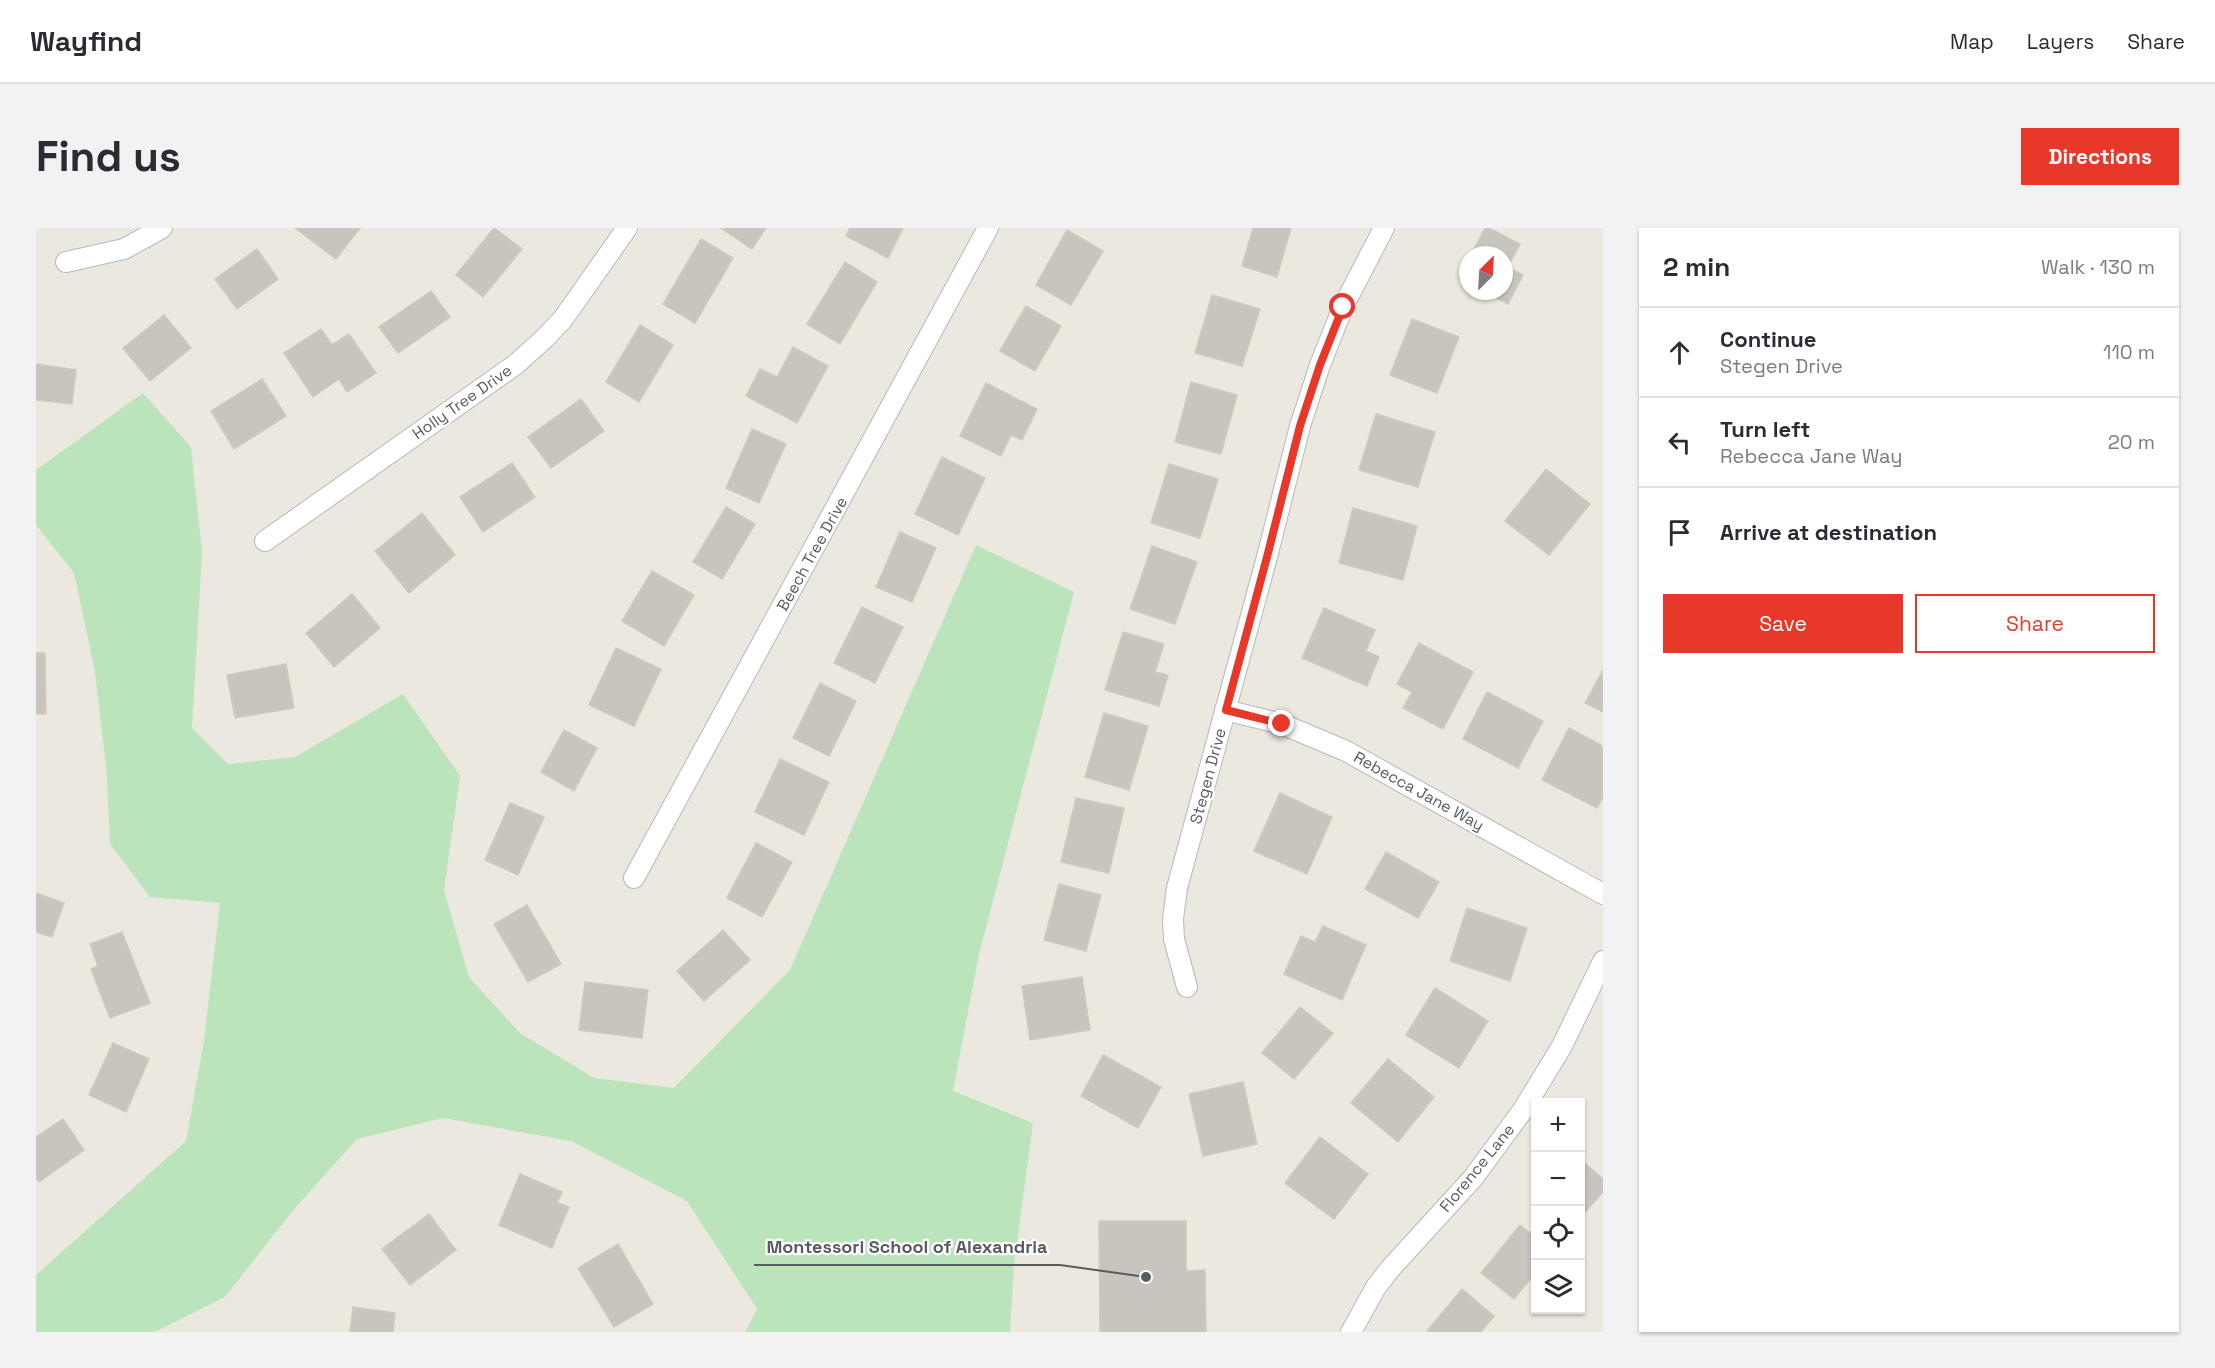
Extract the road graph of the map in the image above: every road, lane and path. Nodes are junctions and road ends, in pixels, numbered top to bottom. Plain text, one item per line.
1 (162, 228) edge
2 (627, 228) edge
3 (988, 228) edge
4 (1384, 228) edge
5 (66, 262) dead end
6 (265, 541) dead end
7 (1226, 710) junction
8 (634, 878) dead end
9 (1603, 894) edge
10 (1603, 962) edge
11 (1187, 987) dead end
12 (1351, 1332) edge

1 - 5 street
2 - 6 street, Holly Tree Drive
3 - 8 street, Beech Tree Drive
4 - 7 street, Stegen Drive
7 - 9 street, Rebecca Jane Way
7 - 11 street, Stegen Drive
10 - 12 street, Florence Lane

